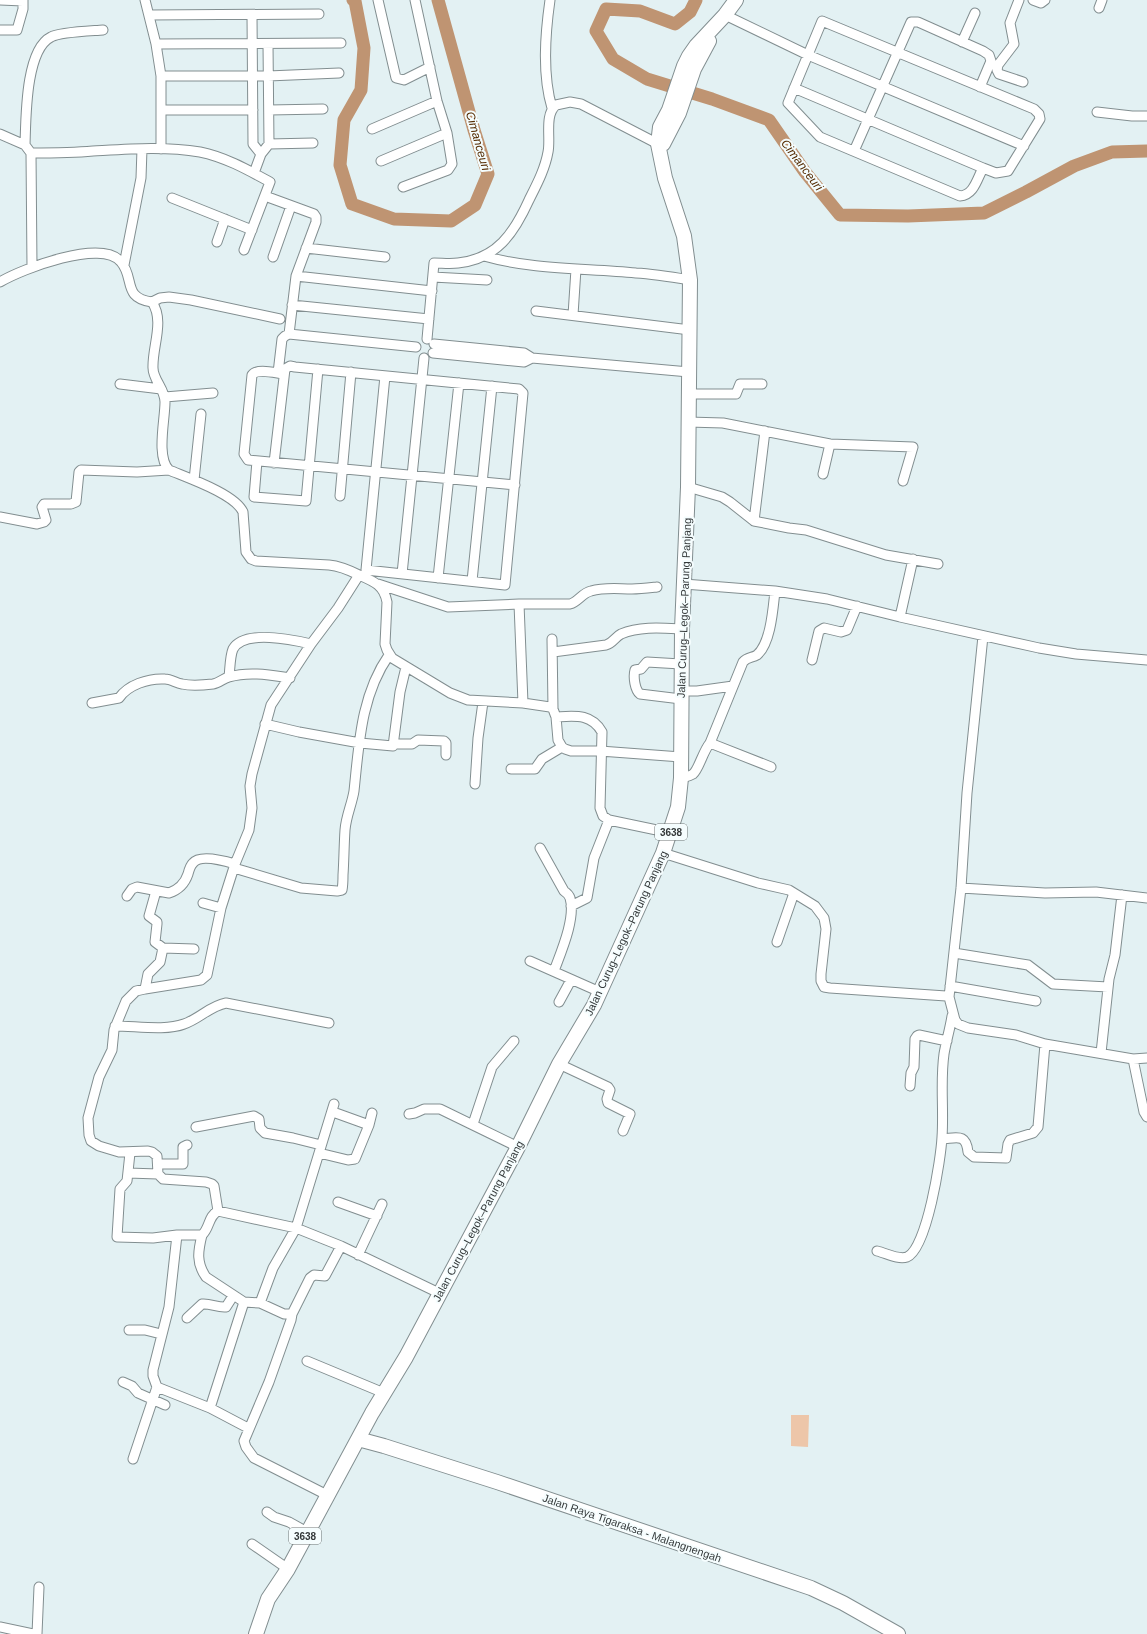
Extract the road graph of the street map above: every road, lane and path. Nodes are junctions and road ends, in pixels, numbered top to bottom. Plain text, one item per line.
1 (0, 0) edge
2 (23, 0) edge
3 (145, 0) edge
4 (378, 0) edge
5 (415, 0) edge
6 (550, 0) edge
7 (736, 0) edge
8 (1019, 0) edge
9 (1033, 0) edge
10 (1045, 0) edge
11 (975, 13) dead end
12 (319, 14) dead end
13 (252, 15) junction
14 (149, 16) junction
15 (725, 16) junction
16 (0, 30) edge
17 (103, 30) dead end
18 (962, 42) junction
19 (341, 43) dead end
20 (156, 44) junction
21 (252, 44) junction
22 (268, 44) junction
23 (897, 52) junction
24 (808, 55) junction
25 (430, 67) junction
26 (339, 73) dead end
27 (161, 76) junction
28 (253, 76) junction
29 (268, 76) junction
30 (1023, 82) dead end
31 (882, 87) junction
32 (980, 87) junction
33 (794, 88) junction
34 (437, 101) junction
35 (552, 108) junction
36 (323, 109) dead end
37 (161, 110) junction
38 (253, 110) junction
39 (269, 110) junction
40 (1097, 112) dead end
41 (1147, 116) edge
42 (868, 119) junction
43 (372, 129) dead end
44 (447, 133) junction
45 (0, 134) edge
46 (313, 143) dead end
47 (269, 144) junction
48 (25, 145) junction
49 (1024, 146) junction
50 (660, 148) junction
51 (142, 149) junction
52 (161, 149) junction
53 (854, 151) junction
54 (31, 153) junction
55 (261, 154) junction
56 (381, 161) dead end
57 (983, 168) junction
58 (254, 173) junction
59 (403, 187) dead end
60 (265, 196) junction
61 (172, 198) dead end
62 (292, 206) junction
63 (225, 219) junction
64 (252, 230) junction
65 (217, 242) dead end
66 (306, 248) junction
67 (244, 250) dead end
68 (484, 256) junction
69 (273, 257) dead end
70 (385, 257) dead end
71 (124, 265) junction
72 (32, 266) junction
73 (576, 269) junction
74 (296, 276) junction
75 (434, 277) junction
76 (487, 280) dead end
77 (690, 280) junction
78 (0, 282) edge
79 (432, 291) junction
80 (152, 302) junction
81 (292, 305) junction
82 (536, 311) dead end
83 (573, 315) junction
84 (280, 319) dead end
85 (429, 319) junction
86 (690, 330) junction
87 (289, 334) junction
88 (431, 346) junction
89 (416, 347) junction
90 (424, 358) junction
91 (318, 369) junction
92 (351, 372) junction
93 (689, 372) junction
94 (281, 374) junction
95 (385, 376) junction
96 (422, 379) junction
97 (458, 383) junction
98 (120, 384) dead end
99 (762, 384) dead end
100 (492, 386) junction
101 (163, 393) junction
102 (212, 393) dead end
103 (689, 394) junction
104 (201, 414) dead end
105 (688, 422) junction
106 (765, 431) junction
107 (830, 444) junction
108 (258, 461) junction
109 (274, 463) junction
110 (309, 466) junction
111 (342, 469) junction
112 (169, 470) junction
113 (375, 472) junction
114 (823, 474) dead end
115 (412, 476) junction
116 (448, 479) junction
117 (194, 480) junction
118 (482, 482) junction
119 (903, 482) dead end
120 (515, 485) junction
121 (688, 487) junction
122 (340, 496) dead end
123 (0, 517) edge
124 (754, 521) junction
125 (913, 559) junction
126 (938, 564) dead end
127 (402, 574) junction
128 (359, 575) junction
129 (438, 578) junction
130 (472, 581) junction
131 (378, 584) junction
132 (684, 584) junction
133 (657, 587) dead end
134 (775, 591) junction
135 (519, 604) junction
136 (857, 606) junction
137 (900, 617) junction
138 (682, 629) junction
139 (983, 636) junction
140 (552, 639) dead end
141 (311, 644) junction
142 (552, 652) junction
143 (389, 655) junction
144 (812, 660) dead end
145 (1147, 660) edge
146 (681, 664) junction
147 (406, 667) junction
148 (229, 676) junction
149 (290, 678) junction
150 (733, 686) junction
151 (681, 695) junction
152 (484, 702) junction
153 (92, 703) dead end
154 (523, 703) junction
155 (554, 713) junction
156 (265, 724) junction
157 (360, 743) junction
158 (710, 743) junction
159 (394, 744) junction
160 (562, 747) junction
161 (600, 751) junction
162 (446, 755) dead end
163 (681, 757) junction
164 (770, 767) dead end
165 (511, 769) dead end
166 (681, 778) junction
167 (475, 784) dead end
168 (609, 820) junction
169 (671, 833) junction
170 (540, 848) dead end
171 (663, 853) junction
172 (234, 866) junction
173 (961, 888) junction
174 (156, 891) junction
175 (794, 892) junction
176 (1122, 895) junction
177 (127, 896) dead end
178 (1147, 898) edge
179 (203, 903) dead end
180 (571, 906) junction
181 (221, 908) junction
182 (776, 942) dead end
183 (163, 948) junction
184 (194, 949) dead end
185 (954, 953) junction
186 (530, 961) dead end
187 (554, 971) junction
188 (571, 980) junction
189 (950, 986) junction
190 (1108, 987) junction
191 (145, 989) junction
192 (600, 992) junction
193 (949, 997) junction
194 (1036, 1001) dead end
195 (559, 1002) dead end
196 (952, 1016) junction
197 (328, 1023) dead end
198 (116, 1026) junction
199 (514, 1041) dead end
200 (947, 1041) junction
201 (1045, 1044) junction
202 (1101, 1053) junction
203 (1147, 1058) edge
204 (1133, 1059) junction
205 (560, 1064) junction
206 (910, 1086) dead end
207 (372, 1113) dead end
208 (408, 1114) dead end
209 (1147, 1117) edge
210 (473, 1124) junction
211 (369, 1125) junction
212 (196, 1127) dead end
213 (623, 1131) dead end
214 (942, 1139) junction
215 (187, 1144) dead end
216 (518, 1147) junction
217 (320, 1149) junction
218 (130, 1153) junction
219 (158, 1164) junction
220 (128, 1172) junction
221 (158, 1174) junction
222 (338, 1202) dead end
223 (382, 1204) dead end
224 (218, 1211) junction
225 (377, 1216) junction
226 (296, 1228) junction
227 (177, 1235) junction
228 (202, 1235) junction
229 (341, 1246) junction
230 (877, 1250) dead end
231 (358, 1254) junction
232 (439, 1293) junction
233 (233, 1296) junction
234 (244, 1302) junction
235 (260, 1303) junction
236 (292, 1314) junction
237 (188, 1318) dead end
238 (129, 1330) dead end
239 (162, 1334) junction
240 (308, 1361) dead end
241 (123, 1382) dead end
242 (157, 1387) junction
243 (384, 1393) junction
244 (153, 1400) junction
245 (166, 1405) dead end
246 (210, 1408) junction
247 (248, 1428) junction
248 (358, 1440) junction
249 (133, 1459) dead end
250 (327, 1495) junction
251 (267, 1512) dead end
252 (307, 1532) junction
253 (252, 1544) dead end
254 (288, 1569) junction
255 (39, 1587) dead end
256 (0, 1627) edge
257 (33, 1634) edge
258 (37, 1634) edge
259 (256, 1634) edge
260 (898, 1634) edge

1 - 2 street
2 - 16 street
3 - 14 street
4 - 25 street
5 - 25 street
6 - 35 street
7 - 15 main road
8 - 30 street
9 - 10 street
11 - 18 street
12 - 13 street
13 - 14 street
13 - 21 street
14 - 20 street
15 - 24 street
15 - 50 main road, Jalan Curug–Legok–Parung Panjang / 3638
17 - 48 street
18 - 23 street
18 - 32 street
19 - 22 street
20 - 21 street
20 - 27 street
21 - 22 street
21 - 28 street
22 - 29 street
23 - 24 street
23 - 31 street
23 - 32 street
24 - 31 street
24 - 33 street
25 - 34 street
26 - 29 street
27 - 28 street
27 - 37 street
28 - 29 street
28 - 38 street
29 - 39 street
31 - 42 street
31 - 49 street
32 - 49 street
33 - 42 street
33 - 53 street
34 - 43 street
34 - 44 street
35 - 50 street
35 - 68 street
36 - 39 street
37 - 38 street
37 - 52 street
38 - 55 street
39 - 47 street
40 - 41 street
42 - 53 street
42 - 57 street
44 - 56 street
44 - 59 street
45 - 48 street
46 - 47 street
47 - 55 street
48 - 54 street
49 - 57 street
50 - 77 main road, Jalan Curug–Legok–Parung Panjang / 3638
51 - 52 street
51 - 54 street
51 - 71 street
52 - 58 street
53 - 57 street
54 - 72 street
55 - 58 street
58 - 60 street
60 - 62 street
60 - 64 street
61 - 63 street
62 - 66 street
62 - 69 street
63 - 64 street
63 - 65 street
64 - 67 street
66 - 70 street
66 - 74 street
68 - 73 street
68 - 75 street
71 - 72 street
71 - 80 street
72 - 78 street
73 - 77 street
73 - 83 street
74 - 79 street
74 - 81 street
75 - 76 street
75 - 79 street
77 - 86 main road, Jalan Curug–Legok–Parung Panjang / 3638
79 - 85 street
80 - 84 street
80 - 101 street
81 - 85 street
81 - 87 street
82 - 83 street
83 - 86 street
85 - 88 street
86 - 93 main road, Jalan Curug–Legok–Parung Panjang / 3638
87 - 89 street
87 - 94 street
88 - 89 street
88 - 90 street
88 - 93 street
89 - 90 street
90 - 96 street
91 - 92 street
91 - 94 street
91 - 110 street
92 - 95 street
92 - 111 street
93 - 103 main road, Jalan Curug–Legok–Parung Panjang / 3638
94 - 108 street
94 - 109 street
95 - 96 street
95 - 113 street
96 - 97 street
96 - 115 street
97 - 100 street
97 - 116 street
98 - 101 street
99 - 103 street
100 - 118 street
100 - 120 street
101 - 102 street
101 - 112 street
103 - 105 main road, Jalan Curug–Legok–Parung Panjang / 3638
104 - 117 street
105 - 106 street
105 - 121 main road, Jalan Curug–Legok–Parung Panjang / 3638
106 - 107 street
106 - 124 street
107 - 114 street
107 - 119 street
108 - 109 street
108 - 110 street
109 - 110 street
110 - 111 street
111 - 113 street
111 - 122 street
112 - 117 street
112 - 123 street
113 - 115 street
113 - 127 street
115 - 116 street
115 - 127 street
116 - 118 street
116 - 129 street
117 - 128 street
118 - 120 street
118 - 130 street
120 - 130 street
121 - 124 street
121 - 132 main road, Jalan Curug–Legok–Parung Panjang / 3638
124 - 125 street
125 - 126 street
125 - 137 street
127 - 129 street
128 - 131 street
128 - 141 street
129 - 130 street
131 - 135 street
131 - 143 street
132 - 134 street
132 - 138 main road, Jalan Curug–Legok–Parung Panjang / 3638
133 - 135 street
134 - 136 street
134 - 150 street
135 - 154 street
136 - 137 street
136 - 144 street
137 - 139 street
138 - 142 street
138 - 146 main road, Jalan Curug–Legok–Parung Panjang / 3638
139 - 145 street
139 - 173 street
140 - 142 street
141 - 148 street
141 - 149 street
142 - 155 street
143 - 147 street
143 - 157 street
146 - 151 main road, Jalan Curug–Legok–Parung Panjang / 3638
146 - 151 street
147 - 152 street
147 - 159 street
148 - 149 street
148 - 153 street
149 - 156 street
150 - 151 street
150 - 158 street
151 - 163 main road, Jalan Curug–Legok–Parung Panjang / 3638
152 - 154 street
152 - 167 street
154 - 155 street
155 - 160 street
155 - 161 street
156 - 157 street
156 - 172 street
157 - 159 street
157 - 172 street
158 - 164 street
158 - 166 street
159 - 162 street
160 - 161 street
160 - 165 street
161 - 163 street
161 - 168 street
163 - 166 main road, Jalan Curug–Legok–Parung Panjang / 3638
166 - 169 main road, Jalan Curug–Legok–Parung Panjang / 3638
168 - 169 street
168 - 180 street
169 - 171 main road, Jalan Curug–Legok–Parung Panjang / 3638
170 - 180 street
171 - 175 street
171 - 192 main road, Jalan Curug–Legok–Parung Panjang / 3638
172 - 174 street
172 - 181 street
173 - 176 street
173 - 185 street
174 - 177 street
174 - 183 street
175 - 182 street
175 - 193 street
176 - 178 street
176 - 190 street
179 - 181 street
180 - 187 street
181 - 191 street
183 - 184 street
183 - 191 street
185 - 189 street
185 - 190 street
186 - 187 street
187 - 188 street
188 - 192 street
188 - 195 street
189 - 193 street
189 - 194 street
190 - 202 street
191 - 198 street
192 - 205 main road, Jalan Curug–Legok–Parung Panjang / 3638
193 - 196 street
196 - 200 street
196 - 201 street
197 - 198 street
198 - 218 street
199 - 210 street
200 - 206 street
200 - 214 street
201 - 202 street
201 - 214 street
202 - 204 street
203 - 204 street
204 - 209 street
205 - 213 street
205 - 216 main road, Jalan Curug–Legok–Parung Panjang / 3638
207 - 211 street
208 - 210 street
210 - 216 street
211 - 217 street
211 - 217 street
212 - 217 street
214 - 230 street
215 - 219 street
216 - 232 main road, Jalan Curug–Legok–Parung Panjang / 3638
217 - 226 street
218 - 219 street
218 - 220 street
219 - 221 street
220 - 221 street
220 - 227 street
221 - 224 street
222 - 225 street
223 - 225 street
224 - 226 street
224 - 228 street
225 - 231 street
226 - 229 street
226 - 235 street
227 - 228 street
227 - 239 street
228 - 233 street
229 - 231 street
229 - 236 street
231 - 232 street
232 - 243 main road, Jalan Curug–Legok–Parung Panjang / 3638
233 - 234 street
233 - 237 street
234 - 235 street
234 - 246 street
235 - 236 street
236 - 247 street
238 - 239 street
239 - 242 street
240 - 243 street
241 - 244 street
242 - 244 street
242 - 246 street
243 - 248 main road, Jalan Curug–Legok–Parung Panjang / 3638
244 - 245 street
244 - 249 street
246 - 247 street
247 - 250 street
248 - 250 main road, Jalan Curug–Legok–Parung Panjang / 3638
248 - 260 main road, Jalan Raya Tigaraksa - Malangnengah
250 - 252 main road, Jalan Curug–Legok–Parung Panjang / 3638
251 - 252 street
252 - 254 main road, Jalan Curug–Legok–Parung Panjang / 3638
253 - 254 street
254 - 259 main road, Jalan Curug–Legok–Parung Panjang / 3638
255 - 258 street
256 - 257 street

